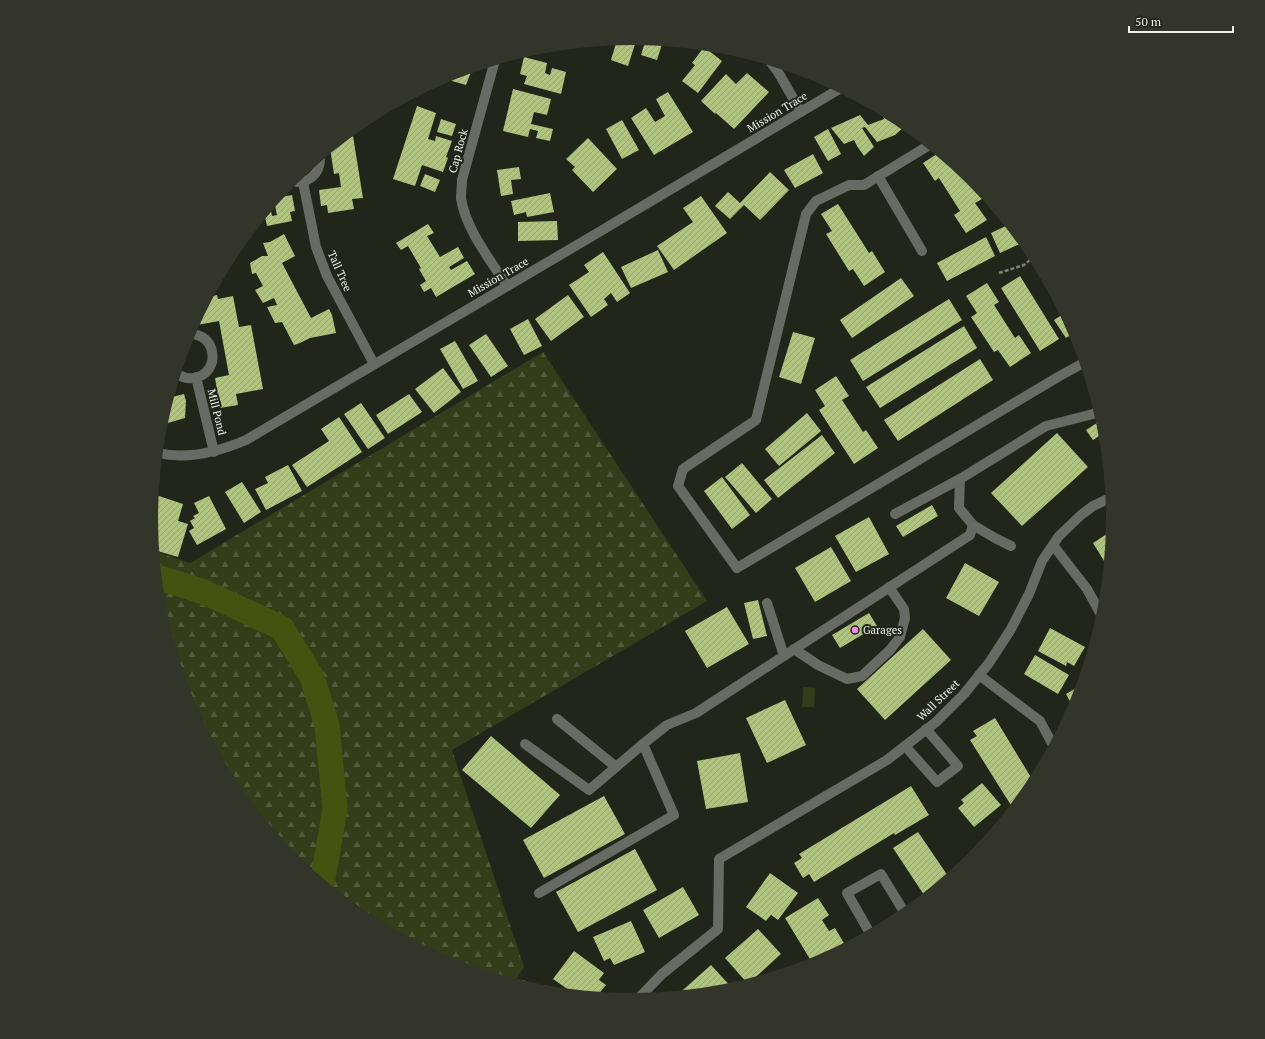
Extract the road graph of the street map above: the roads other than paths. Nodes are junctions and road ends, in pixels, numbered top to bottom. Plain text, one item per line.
1 (493, 66) edge
2 (774, 67) edge
3 (836, 91) edge
4 (801, 112) junction
5 (926, 147) edge
6 (320, 163) edge
7 (878, 176) junction
8 (300, 182) edge
9 (303, 182) junction
10 (922, 251) dead end
11 (507, 286) junction
12 (196, 334) edge
13 (374, 364) junction
14 (1081, 364) edge
15 (181, 375) edge
16 (196, 377) junction
17 (1095, 413) edge
18 (214, 452) junction
19 (163, 454) edge
20 (960, 479) junction
21 (1106, 500) edge
22 (895, 514) dead end
23 (973, 525) junction
24 (1053, 545) junction
25 (1011, 546) dead end
26 (889, 588) junction
27 (768, 603) dead end
28 (1098, 610) edge
29 (794, 649) junction
30 (784, 656) junction
31 (979, 675) junction
32 (557, 719) dead end
33 (926, 729) junction
34 (1051, 742) edge
35 (525, 744) dead end
36 (643, 744) junction
37 (905, 746) junction
38 (616, 767) junction
39 (539, 893) dead end
40 (903, 909) edge
41 (869, 931) edge
42 (643, 994) edge

1 - 11 street, Cap Rock
2 - 4 street
3 - 4 street, Mission Trace
4 - 11 street, Mission Trace
5 - 7 street
6 - 9 street
7 - 10 street
7 - 14 street
8 - 9 street
9 - 13 street, Tall Tree
11 - 13 street, Mission Trace
12 - 16 street, Mill Pond
13 - 18 street, Mission Trace
15 - 16 street, Mill Pond
16 - 18 street, Mill Pond
17 - 20 street
18 - 19 street, Mission Trace
20 - 22 street
20 - 23 street
21 - 24 street, Wall Street
23 - 25 street
23 - 26 street
24 - 28 street
24 - 31 street, Wall Street
26 - 29 street
26 - 29 street
27 - 30 street
29 - 30 street
30 - 36 street
31 - 33 street, Wall Street
31 - 34 street
32 - 38 street
33 - 37 street, Wall Street
33 - 37 street
35 - 38 street
36 - 38 street
36 - 39 street
37 - 42 street, Wall Street
40 - 41 street

